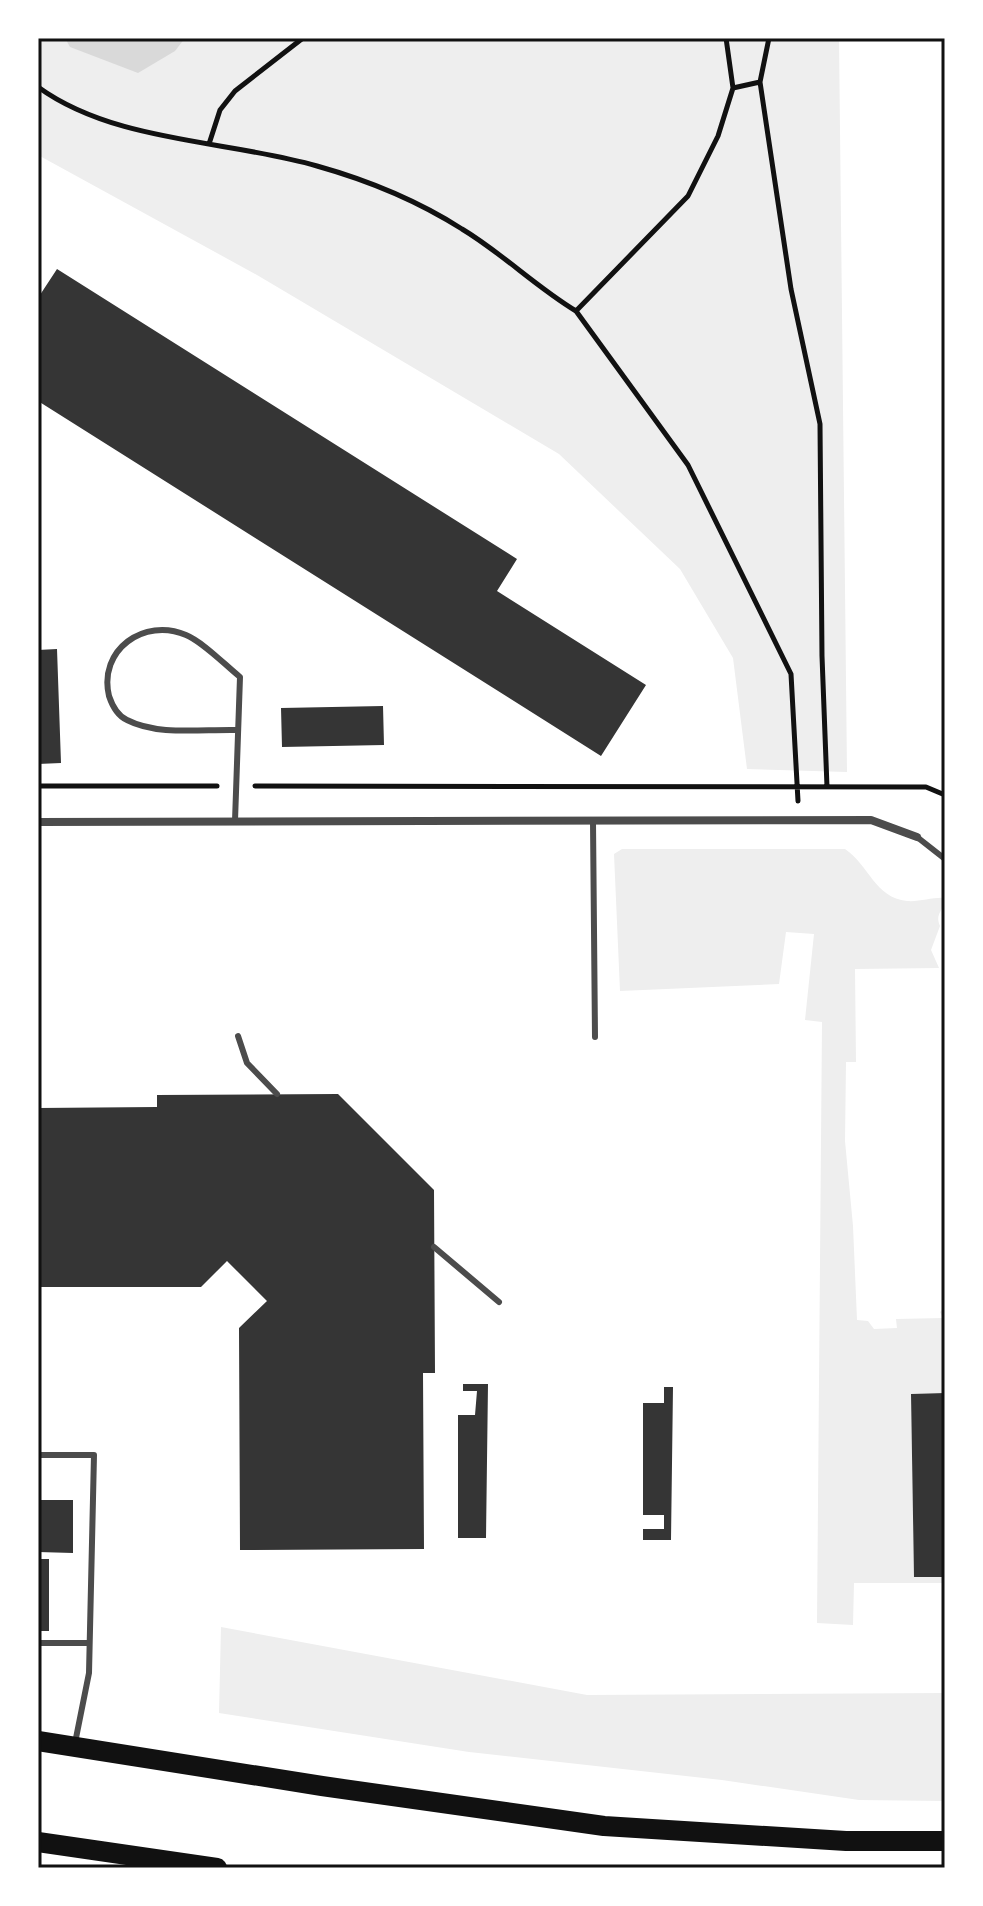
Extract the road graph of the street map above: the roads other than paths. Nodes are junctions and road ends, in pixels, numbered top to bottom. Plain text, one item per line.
1 (237, 730) junction
2 (235, 821) junction
3 (38, 822) edge
4 (593, 822) junction
5 (917, 837) joint
6 (945, 859) edge
7 (238, 1036) dead end
8 (595, 1037) dead end
9 (277, 1094) dead end
10 (434, 1247) dead end
11 (499, 1302) dead end
12 (38, 1455) edge
13 (38, 1643) edge
14 (89, 1643) junction
15 (38, 1741) edge
16 (75, 1747) junction
17 (945, 1841) edge
18 (38, 1842) edge
19 (217, 1868) edge

1 - 1 lane
1 - 2 lane
2 - 3 street
2 - 4 street
4 - 5 street
4 - 8 lane
5 - 6 lane
7 - 9 lane
10 - 11 lane
12 - 14 lane
13 - 14 lane
14 - 16 lane
15 - 16 main road
16 - 17 main road
18 - 19 main road

